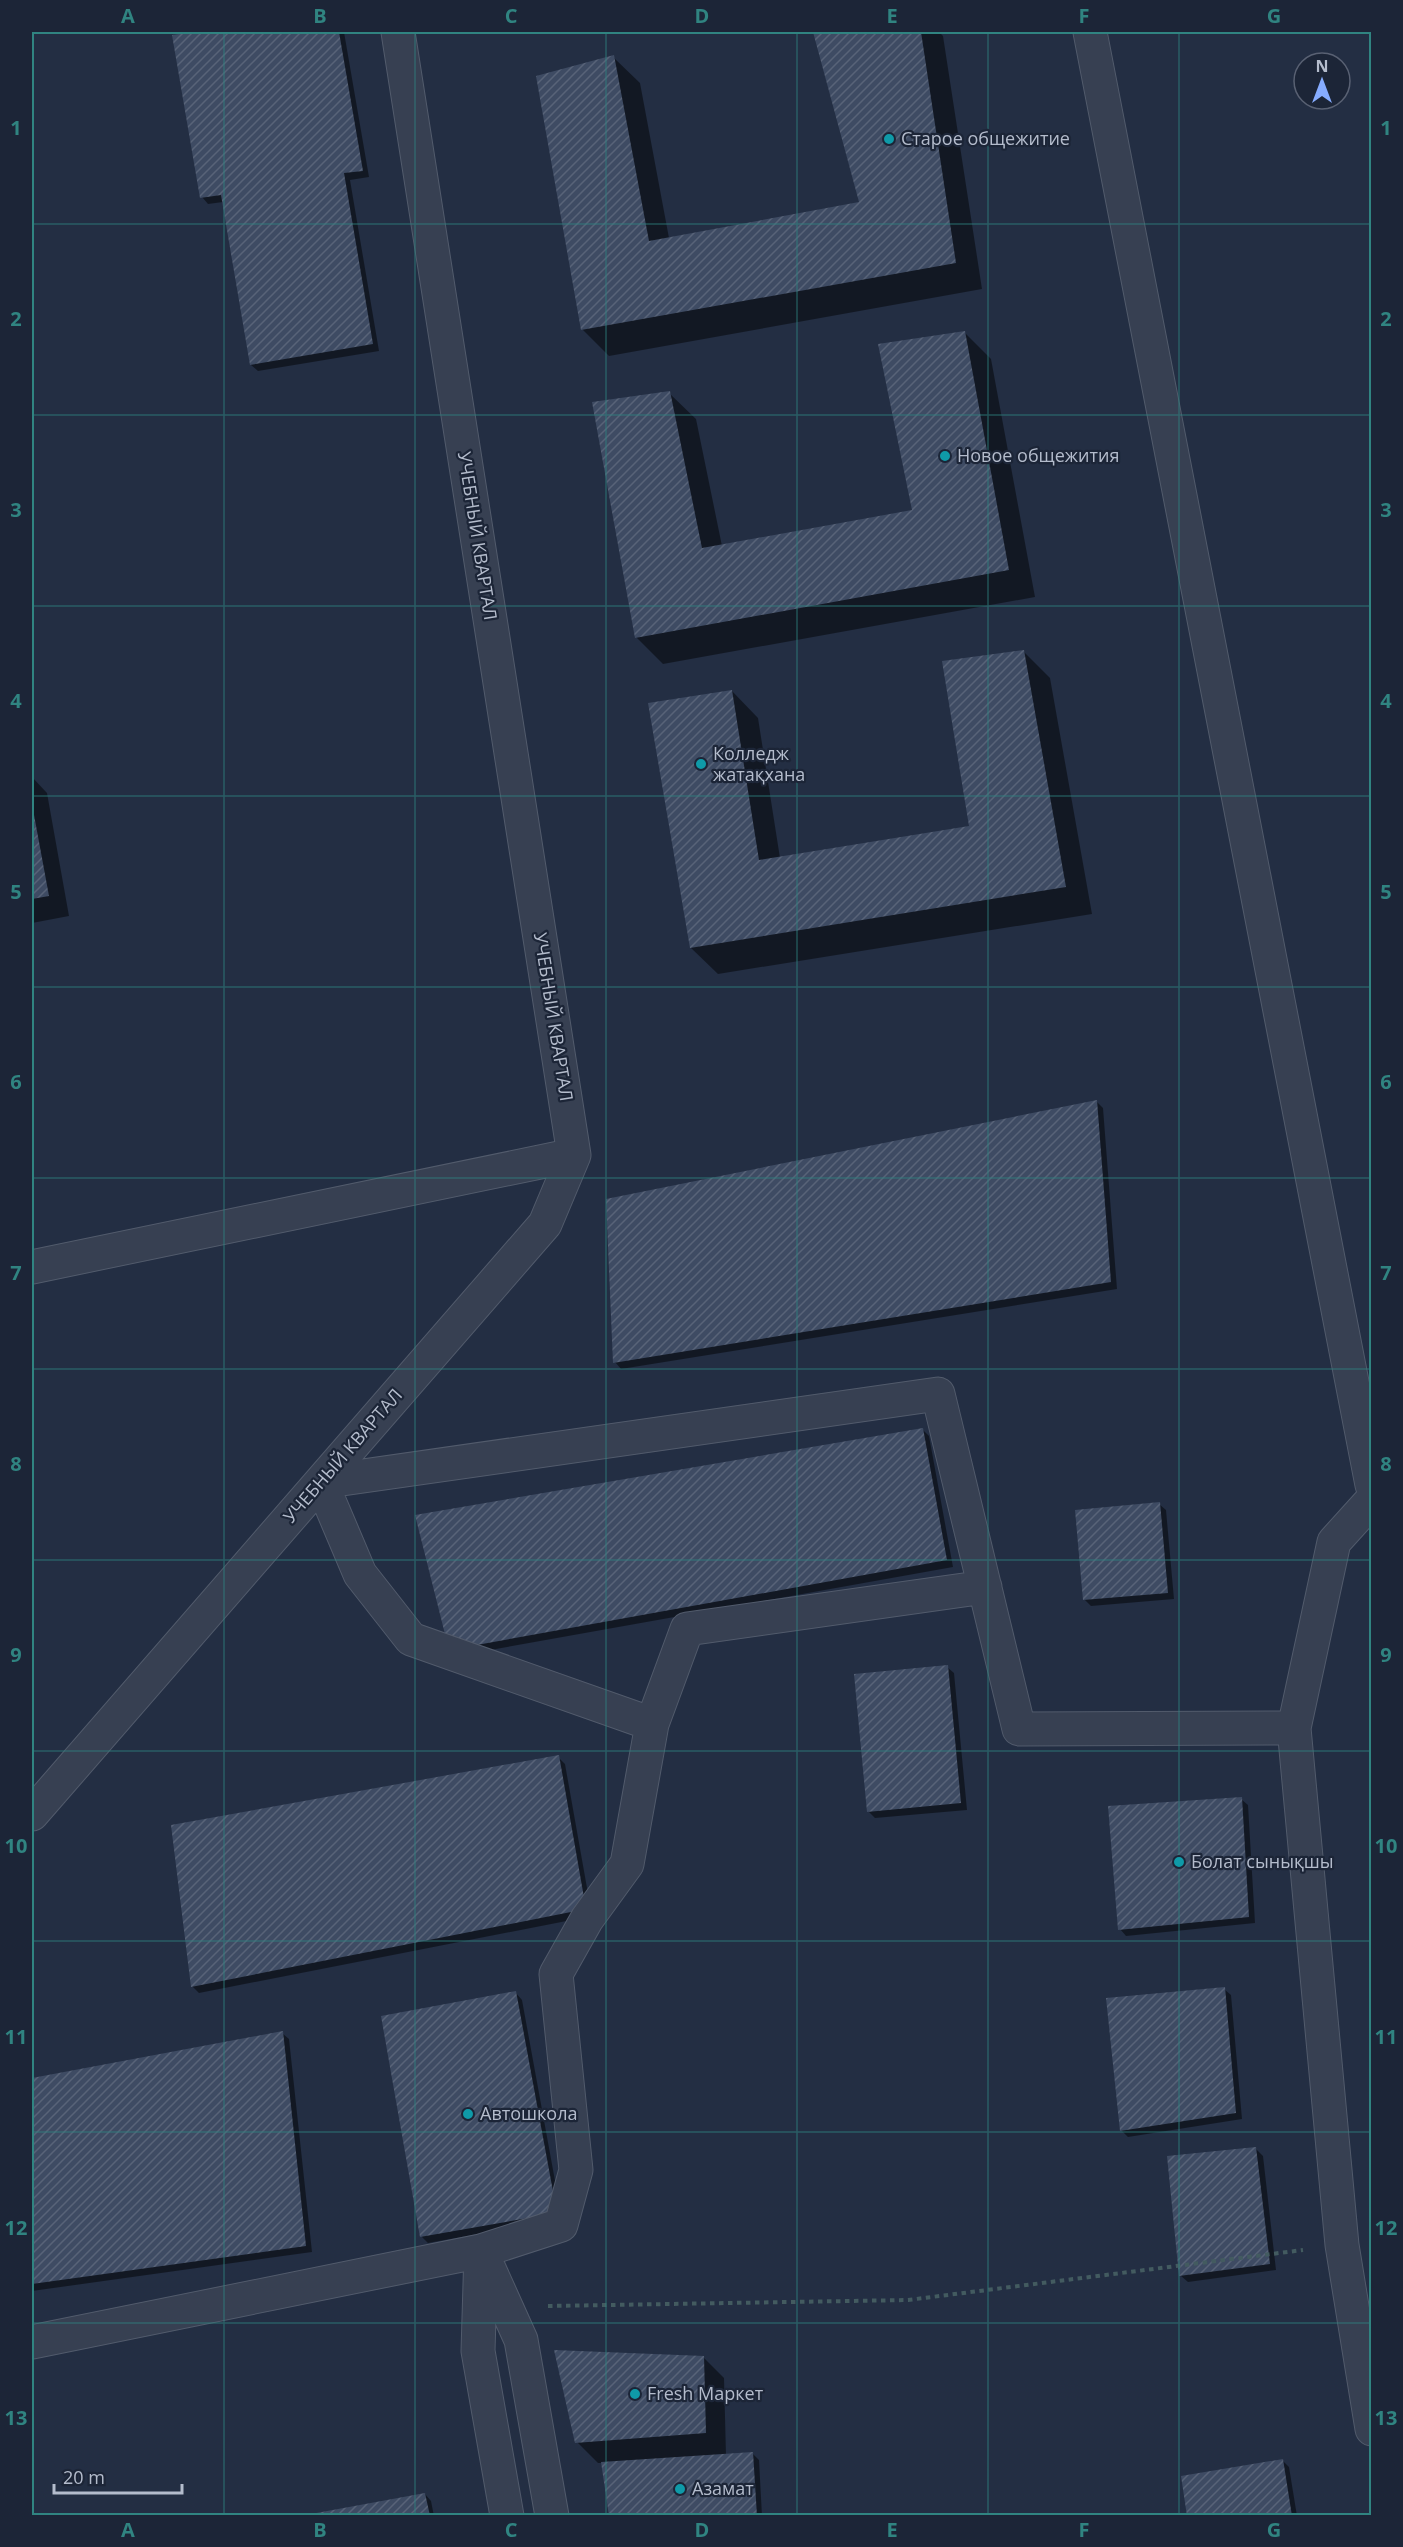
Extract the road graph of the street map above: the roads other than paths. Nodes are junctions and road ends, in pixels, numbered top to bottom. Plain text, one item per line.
1 (398, 32) edge
2 (1090, 32) edge
3 (574, 1155) junction
4 (32, 1267) edge
5 (321, 1482) junction
6 (1371, 1485) edge
7 (1371, 1500) edge
8 (985, 1587) junction
9 (652, 1724) junction
10 (1294, 1728) junction
11 (32, 1814) edge
12 (481, 2251) junction
13 (32, 2342) edge
14 (1371, 2429) edge
15 (507, 2516) edge
16 (552, 2516) edge

1 - 3 street, УЧЕБНЫЙ КВАРТАЛ
2 - 6 street
3 - 4 street
3 - 5 street, УЧЕБНЫЙ КВАРТАЛ
5 - 8 street
5 - 9 street
5 - 11 street, УЧЕБНЫЙ КВАРТАЛ
7 - 10 street
8 - 9 street
8 - 10 street
9 - 12 street
10 - 14 street
12 - 13 street
12 - 15 street
12 - 16 street

